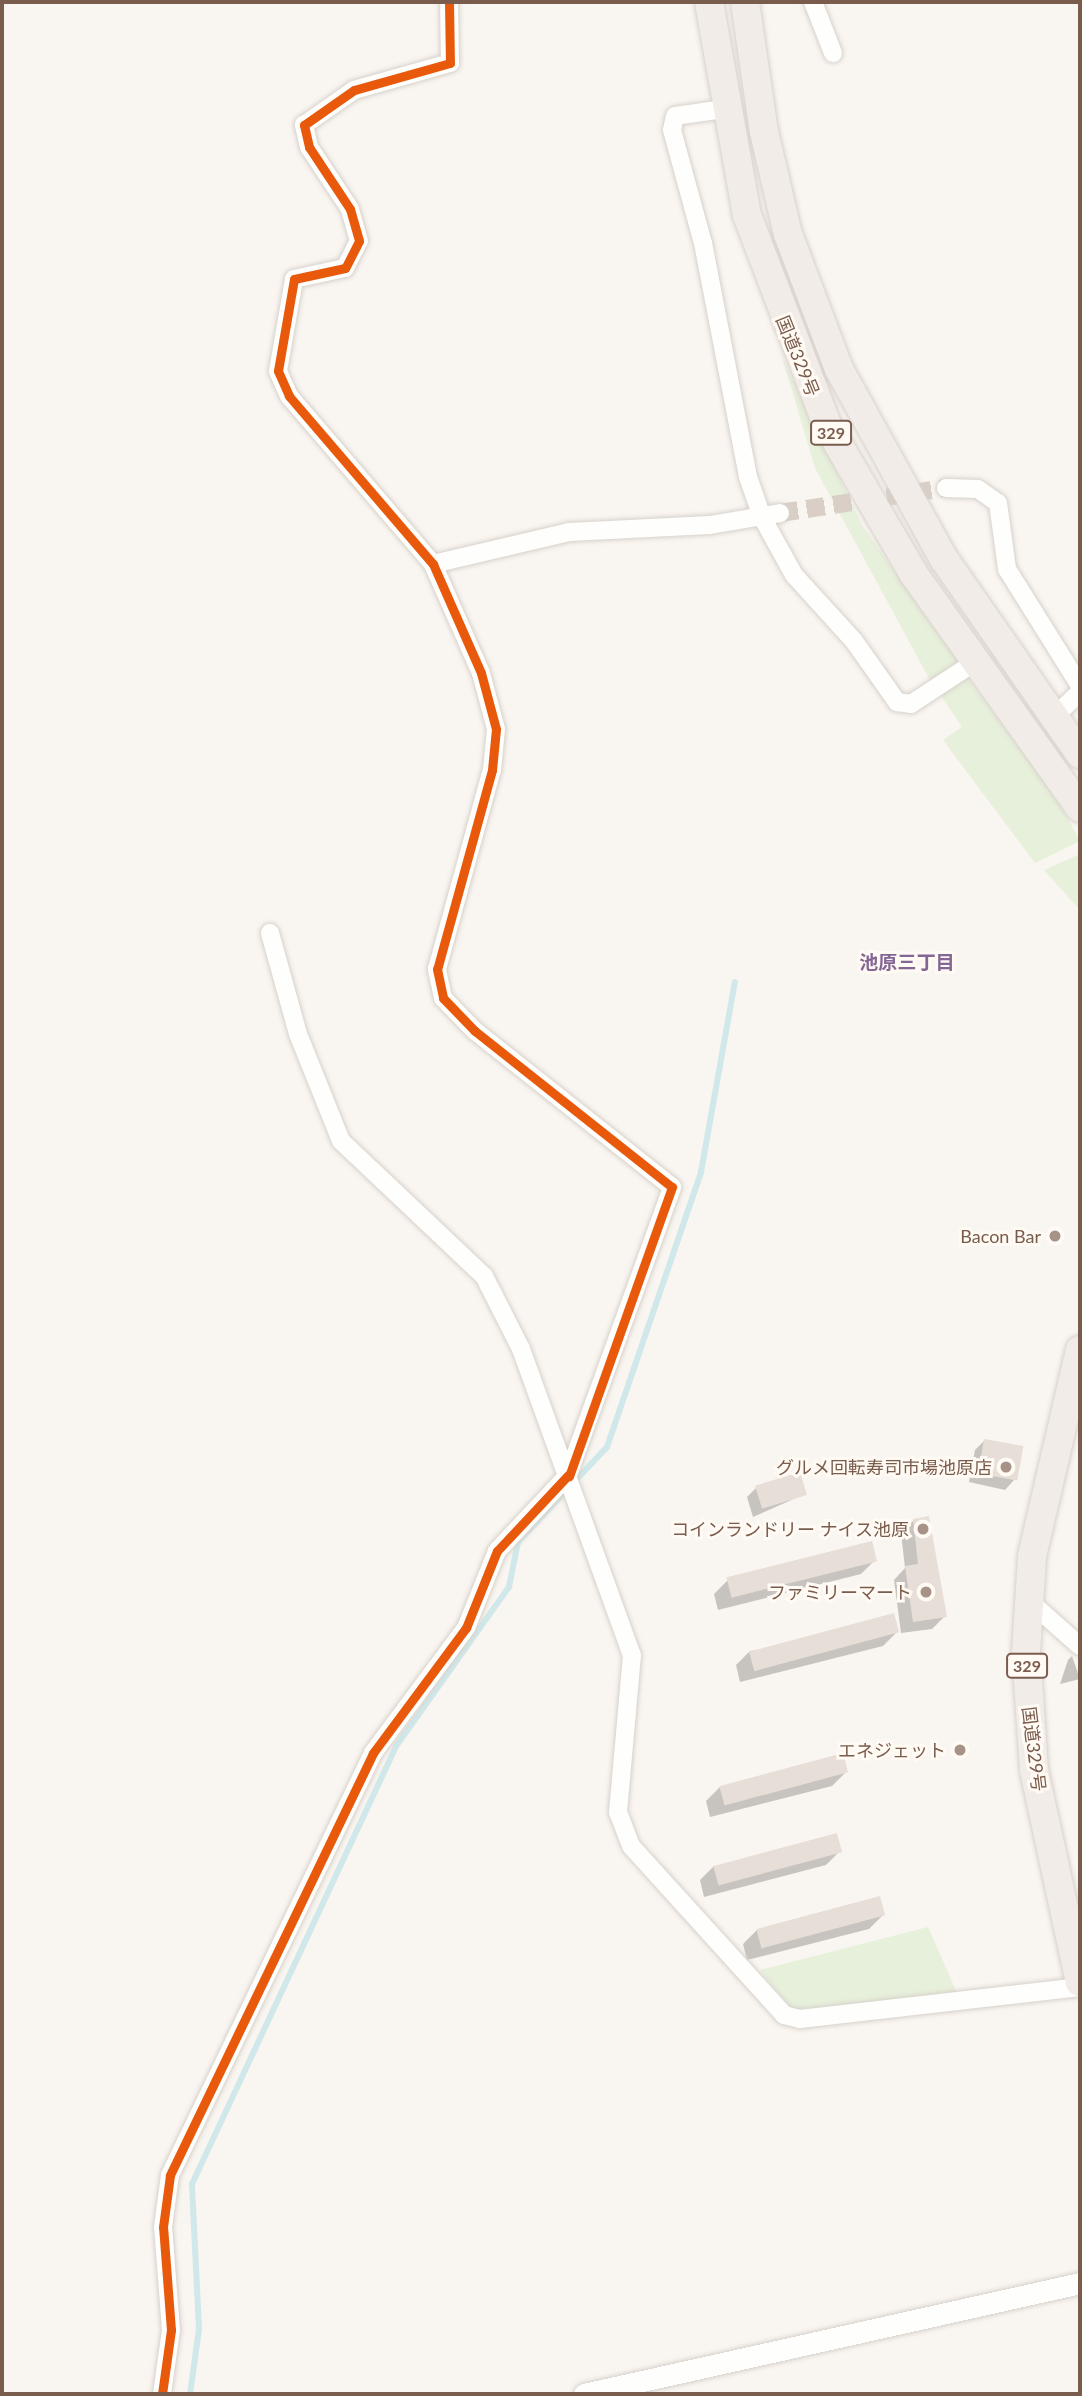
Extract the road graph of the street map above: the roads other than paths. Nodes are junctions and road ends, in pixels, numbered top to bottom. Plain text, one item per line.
1 (449, 2) edge
2 (709, 2) edge
3 (744, 2) edge
4 (813, 2) edge
5 (833, 52) dead end
6 (724, 109) junction
7 (946, 488) tunnel mouth
8 (771, 515) junction
9 (433, 564) junction
10 (975, 662) junction
11 (1080, 686) edge
12 (1080, 692) edge
13 (1054, 717) junction
14 (1080, 754) edge
15 (1080, 808) edge
16 (270, 933) dead end
17 (1080, 1350) edge
18 (568, 1476) junction
19 (1028, 1600) junction
20 (1080, 1646) edge
21 (1080, 1984) edge
22 (1080, 2283) edge
23 (162, 2394) edge
24 (583, 2394) edge

1 - 9 street
2 - 6 highway, 国道329号 / 329
3 - 13 highway, 国道329号 / 329
4 - 5 street
6 - 8 street
6 - 10 highway, 国道329号 / 329
7 - 11 street
8 - 9 street
8 - 10 street
9 - 18 street
10 - 15 highway, 国道329号 / 329
12 - 13 street
13 - 14 highway, 国道329号 / 329
16 - 18 street
17 - 19 highway, 国道329号 / 329
18 - 21 street
18 - 23 street
19 - 20 street
19 - 21 highway, 国道329号 / 329
22 - 24 street

